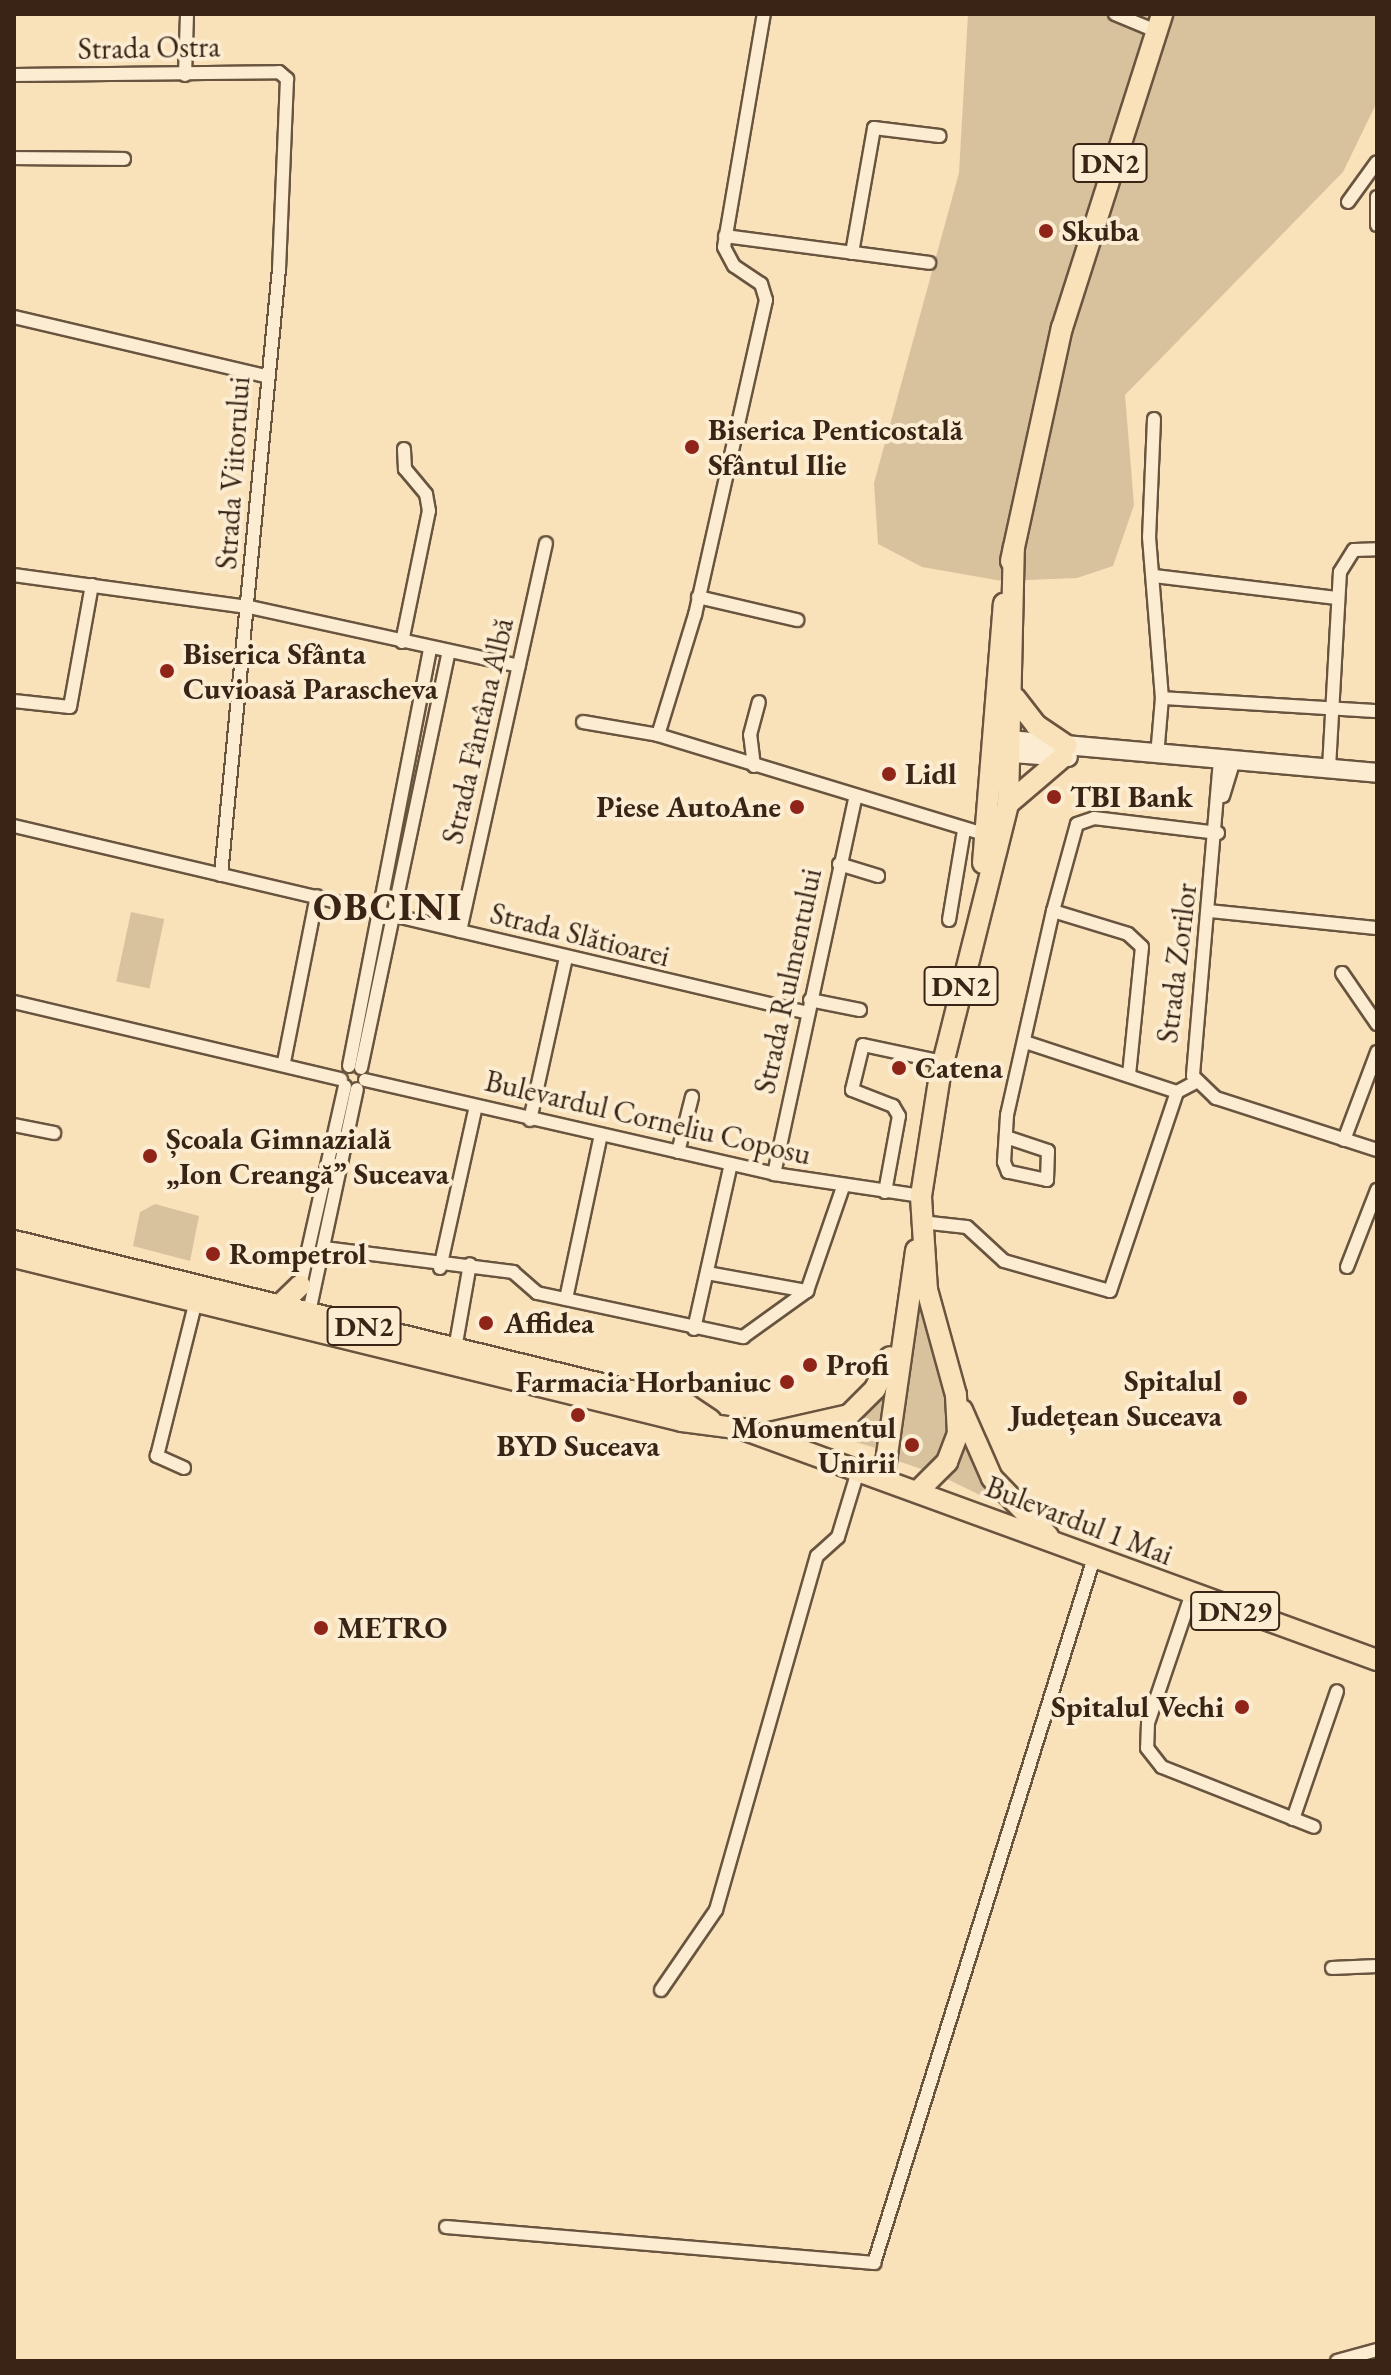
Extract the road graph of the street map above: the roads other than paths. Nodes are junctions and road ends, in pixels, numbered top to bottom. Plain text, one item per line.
1 (187, 14) edge
2 (764, 14) edge
3 (1115, 14) edge
4 (1159, 22) edge
5 (284, 74) joint
6 (14, 75) edge
7 (185, 75) junction
8 (940, 136) dead end
9 (14, 158) edge
10 (124, 159) dead end
11 (1377, 162) edge
12 (1377, 197) edge
13 (1348, 202) dead end
14 (1377, 225) edge
15 (725, 236) junction
16 (852, 253) junction
17 (929, 263) dead end
18 (14, 317) edge
19 (265, 376) junction
20 (1154, 419) dead end
21 (404, 449) dead end
22 (546, 543) dead end
23 (1014, 548) junction
24 (1377, 549) edge
25 (14, 575) edge
26 (1154, 576) junction
27 (92, 585) junction
28 (698, 597) junction
29 (1337, 598) junction
30 (249, 607) junction
31 (797, 620) dead end
32 (402, 642) junction
33 (430, 649) junction
34 (449, 652) junction
35 (519, 666) junction
36 (1015, 698) junction
37 (1162, 698) junction
38 (14, 701) edge
39 (759, 702) dead end
40 (1332, 708) junction
41 (1377, 711) edge
42 (583, 722) dead end
43 (658, 735) junction
44 (1005, 746) junction
45 (1065, 751) junction
46 (1157, 756) junction
47 (1227, 760) junction
48 (754, 766) junction
49 (1329, 768) junction
50 (1377, 773) edge
51 (855, 799) junction
52 (1008, 804) junction
53 (14, 826) edge
54 (964, 830) junction
55 (1218, 833) junction
56 (987, 835) junction
57 (839, 864) junction
58 (221, 875) junction
59 (878, 876) dead end
60 (317, 896) junction
61 (380, 910) junction
62 (979, 911) junction
63 (1053, 911) junction
64 (1209, 911) junction
65 (395, 913) junction
66 (949, 920) dead end
67 (1377, 928) edge
68 (460, 931) junction
69 (566, 958) junction
70 (1342, 973) dead end
71 (14, 1002) edge
72 (809, 1007) junction
73 (860, 1010) dead end
74 (1377, 1024) edge
75 (1025, 1042) junction
76 (1377, 1052) edge
77 (284, 1062) junction
78 (943, 1062) junction
79 (1129, 1075) junction
80 (351, 1077) junction
81 (1196, 1082) junction
82 (1177, 1092) junction
83 (692, 1097) dead end
84 (476, 1106) junction
85 (530, 1120) junction
86 (14, 1125) edge
87 (54, 1133) dead end
88 (601, 1135) junction
89 (1009, 1138) junction
90 (1344, 1140) junction
91 (1377, 1150) edge
92 (678, 1152) junction
93 (731, 1164) junction
94 (774, 1174) junction
95 (843, 1187) junction
96 (1377, 1190) edge
97 (885, 1192) junction
98 (921, 1196) junction
99 (921, 1222) junction
100 (1371, 1223) edge
101 (14, 1241) edge
102 (324, 1248) junction
103 (14, 1257) edge
104 (470, 1264) junction
105 (1347, 1267) dead end
106 (440, 1268) junction
107 (707, 1273) junction
108 (300, 1286) joint
109 (807, 1291) junction
110 (566, 1299) junction
111 (196, 1301) junction
112 (296, 1316) junction
113 (694, 1329) junction
114 (901, 1331) junction
115 (455, 1349) junction
116 (956, 1395) junction
117 (710, 1420) junction
118 (760, 1434) junction
119 (184, 1468) dead end
120 (859, 1468) junction
121 (884, 1476) junction
122 (919, 1490) junction
123 (1070, 1553) junction
124 (1093, 1561) junction
125 (1191, 1596) junction
126 (1377, 1660) edge
127 (1337, 1691) dead end
128 (1293, 1819) junction
129 (1314, 1827) dead end
130 (1377, 1966) edge
131 (1332, 1968) dead end
132 (661, 1990) dead end
133 (446, 2227) dead end
134 (1377, 2350) edge
135 (1337, 2361) edge

1 - 7 street
2 - 15 street
3 - 4 street
4 - 23 main road, DN2
5 - 7 street, Strada Ostra
5 - 19 street, Strada Viitorului
6 - 7 street, Strada Ostra
8 - 16 street
9 - 10 street
11 - 13 street
12 - 14 street
15 - 16 street
15 - 28 street
16 - 17 street
18 - 19 street
19 - 30 street, Strada Viitorului
20 - 26 street
21 - 32 street
22 - 35 street, Strada Fântâna Albă
23 - 36 main road, DN2
23 - 44 main road, DN2
24 - 29 street
25 - 27 street
26 - 29 street
26 - 37 street
27 - 30 street
27 - 38 street
28 - 31 street
28 - 43 street
29 - 40 street
30 - 32 street
30 - 58 street, Strada Viitorului
32 - 33 street
33 - 34 street
33 - 61 street
34 - 35 street
34 - 65 street
35 - 68 street, Strada Fântâna Albă
36 - 44 main road, DN2
36 - 45 main road
37 - 40 street
37 - 46 street
39 - 48 street
40 - 41 street
40 - 49 street
42 - 43 street
43 - 48 street
44 - 45 main road
44 - 52 main road, DN2
44 - 56 main road, DN2
45 - 46 main road
45 - 52 main road
46 - 47 main road
47 - 49 main road
47 - 55 street, Strada Zorilor
48 - 51 street
49 - 50 main road
51 - 54 street
51 - 57 street, Strada Rulmentului
52 - 62 main road, DN2
53 - 58 street, Strada Slătioarei
54 - 56 street
54 - 66 street
55 - 63 street
55 - 64 street, Strada Zorilor
56 - 62 main road, DN2
57 - 59 street
57 - 72 street, Strada Rulmentului
58 - 60 street, Strada Slătioarei
60 - 61 street, Strada Slătioarei
60 - 77 street
61 - 65 street, Strada Slătioarei
61 - 80 street
62 - 78 main road, DN2
63 - 75 street
63 - 79 street
64 - 67 street
64 - 81 street, Strada Zorilor
65 - 68 street, Strada Slătioarei
65 - 80 street
68 - 69 street, Strada Slătioarei
69 - 72 street, Strada Slătioarei
69 - 85 street
70 - 74 street
71 - 77 street, Bulevardul Corneliu Coposu
72 - 73 street, Strada Slătioarei
72 - 94 street, Strada Rulmentului
75 - 79 street
75 - 89 street
76 - 90 street
77 - 80 street, Bulevardul Corneliu Coposu
78 - 97 street
78 - 98 main road, DN2
79 - 82 street
80 - 84 street, Bulevardul Corneliu Coposu
80 - 102 street
80 - 108 street
81 - 82 street
81 - 90 street, Strada Zorilor
82 - 99 street
83 - 92 street
84 - 85 street, Bulevardul Corneliu Coposu
84 - 106 street
85 - 88 street, Bulevardul Corneliu Coposu
86 - 87 street
88 - 92 street, Bulevardul Corneliu Coposu
88 - 110 street
89 - 89 street
90 - 91 street, Strada Zorilor
92 - 93 street, Bulevardul Corneliu Coposu
93 - 94 street, Bulevardul Corneliu Coposu
93 - 107 street
94 - 95 street, Bulevardul Corneliu Coposu
95 - 97 street, Bulevardul Corneliu Coposu
95 - 109 street
96 - 100 street
97 - 98 street, Bulevardul Corneliu Coposu
98 - 99 main road, DN2
99 - 114 main road, DN2
99 - 116 main road, DN2
100 - 105 street
101 - 112 main road, DN2
102 - 106 street
102 - 112 street
103 - 111 main road, DN2
104 - 106 street
104 - 110 street
104 - 115 street
107 - 109 street
107 - 113 street
108 - 112 main road
109 - 113 street
110 - 113 street
111 - 112 main road, DN2
111 - 119 street
112 - 115 main road, DN2
112 - 117 main road, DN2
114 - 118 main road, DN2
114 - 121 main road, DN2
115 - 117 main road, DN2
116 - 122 main road, DN2
116 - 123 main road, DN29
117 - 118 main road, DN2
118 - 120 main road, Bulevardul 1 Mai / DN2
120 - 121 main road, Bulevardul 1 Mai / DN2
120 - 132 street
121 - 122 main road, Bulevardul 1 Mai / DN2
122 - 123 main road, Bulevardul 1 Mai / DN29
123 - 124 main road, Bulevardul 1 Mai / DN29
124 - 125 main road, Bulevardul 1 Mai / DN29
124 - 133 street
125 - 126 main road, Bulevardul 1 Mai / DN29
125 - 128 street
127 - 128 street
128 - 129 street
130 - 131 street
134 - 135 street

